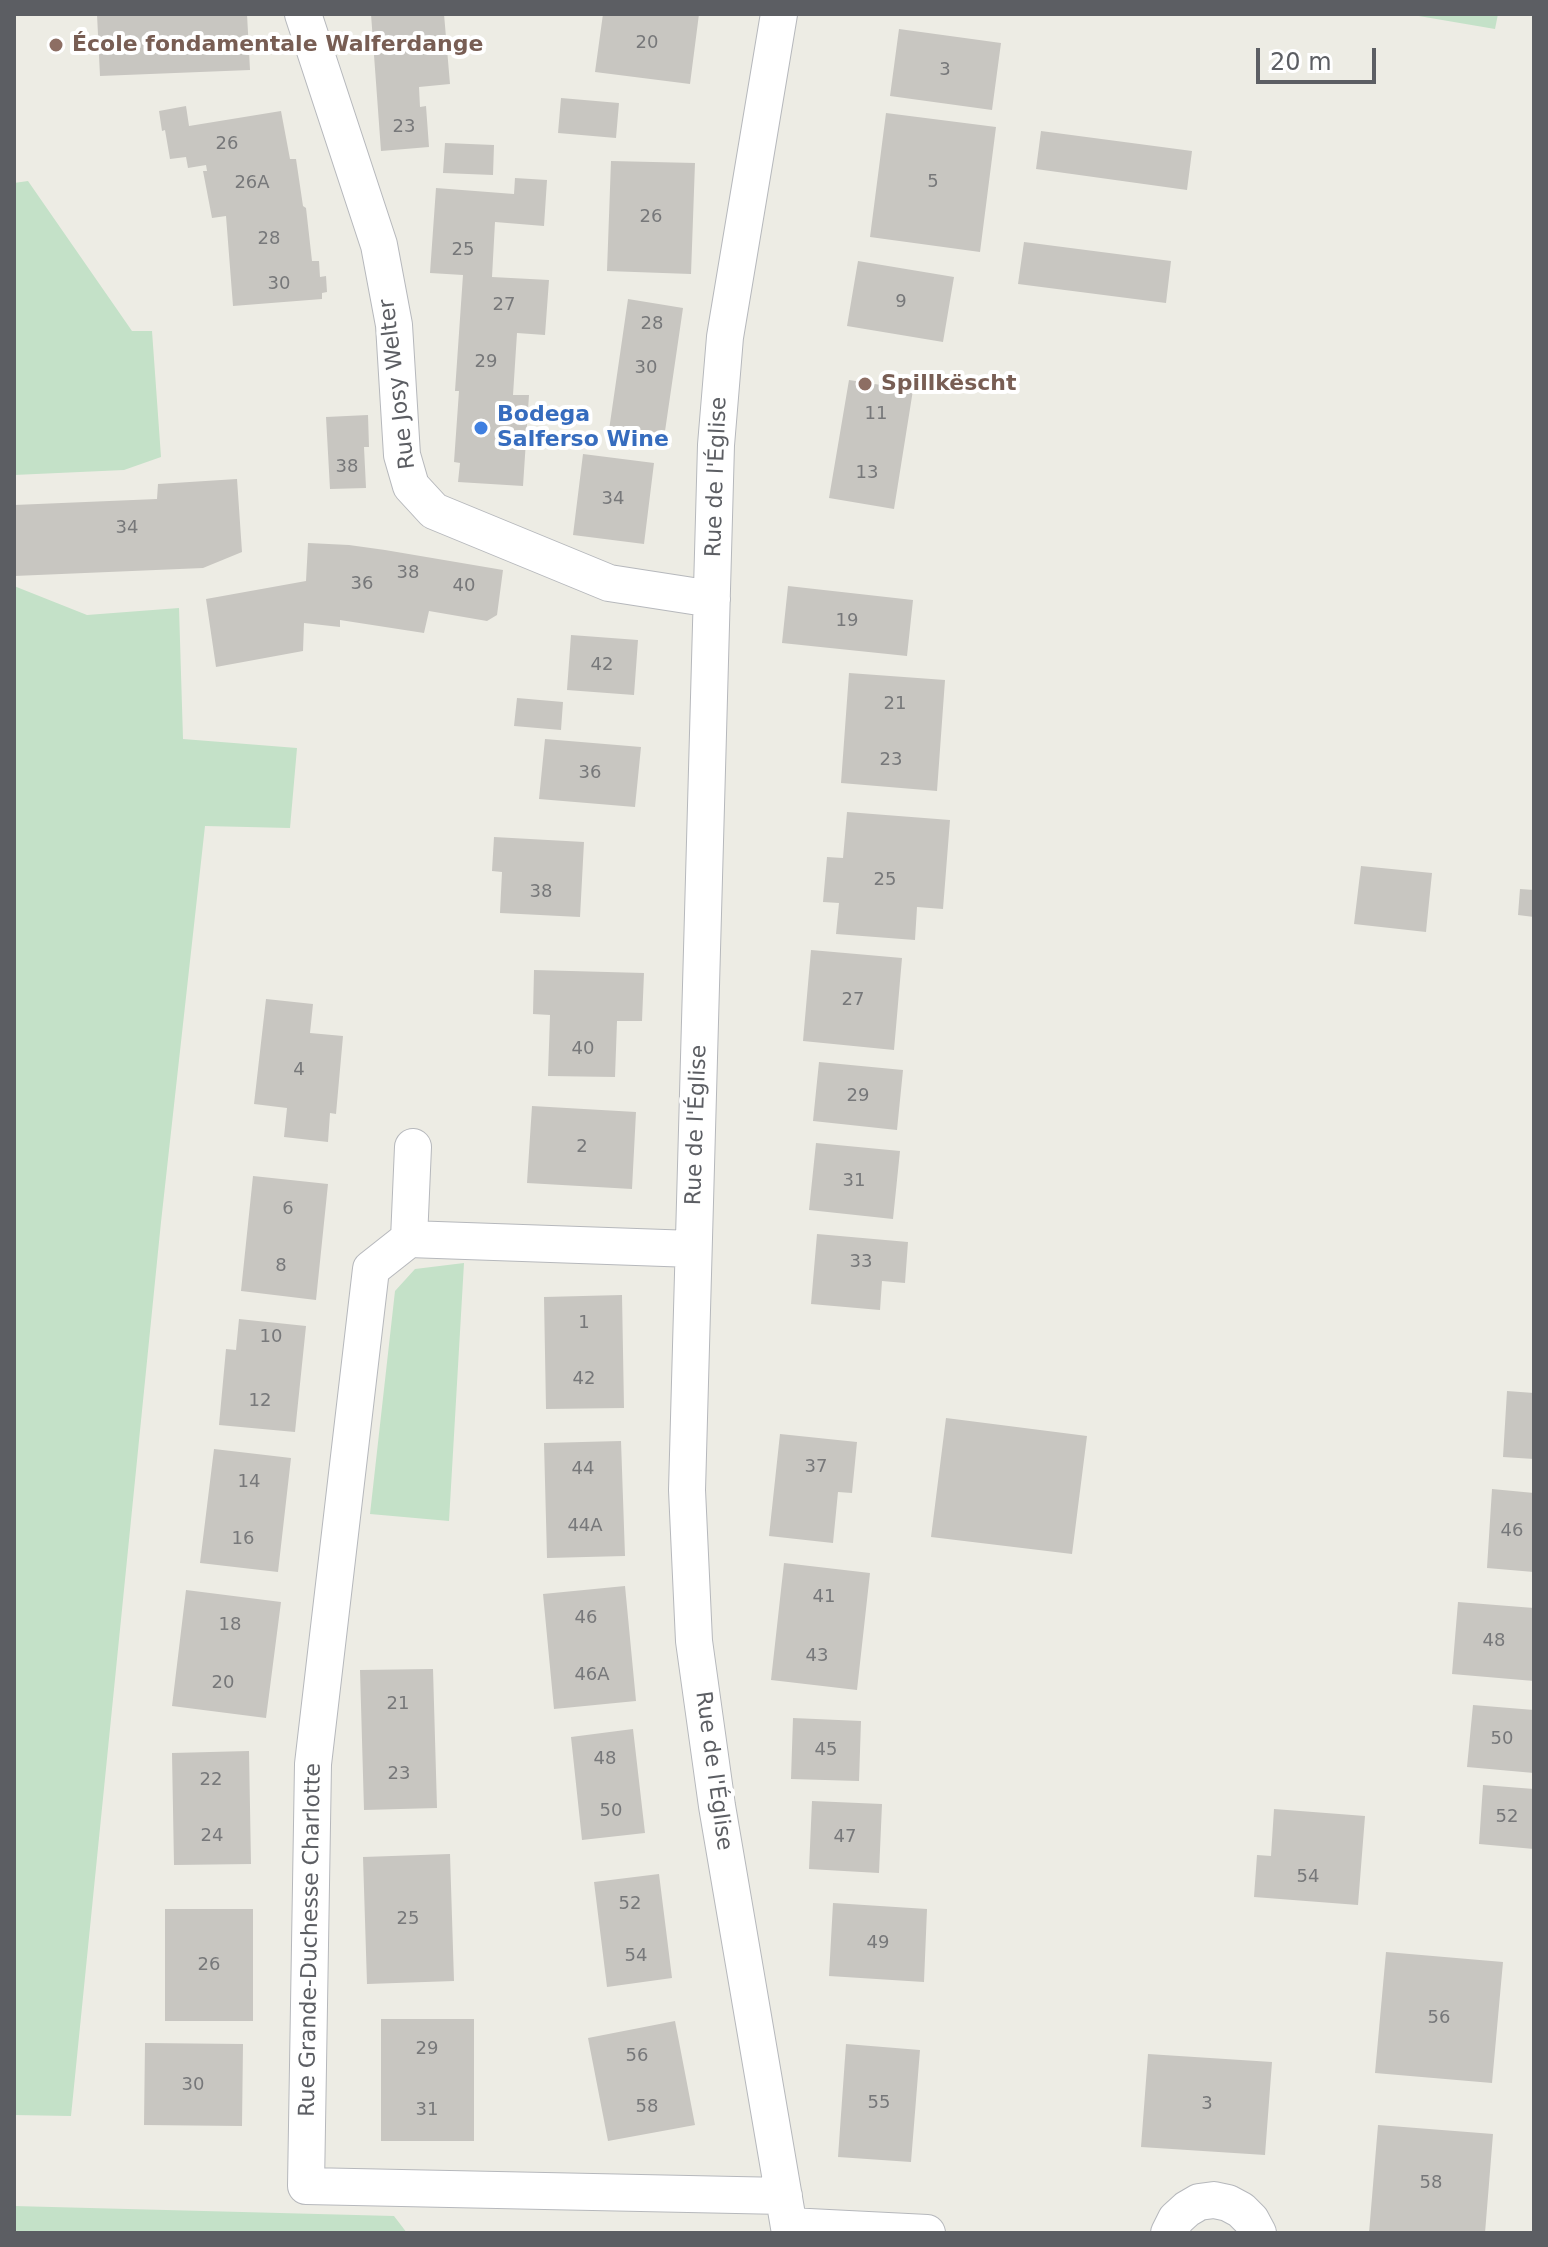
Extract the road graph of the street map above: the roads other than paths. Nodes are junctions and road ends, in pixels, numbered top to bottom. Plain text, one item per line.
1 (303, 14) edge
2 (779, 14) edge
3 (712, 599) junction
4 (413, 1147) dead end
5 (409, 1239) junction
6 (693, 1249) junction
7 (788, 2218) edge
8 (927, 2233) edge
9 (1169, 2233) edge
10 (1258, 2233) edge

1 - 3 street, Rue Josy Welter
2 - 3 street, Rue de l'Église
3 - 6 street, Rue de l'Église
4 - 5 street
5 - 6 street
5 - 7 street, Rue Grande-Duchesse Charlotte
6 - 7 street, Rue de l'Église
7 - 8 street
9 - 10 street

